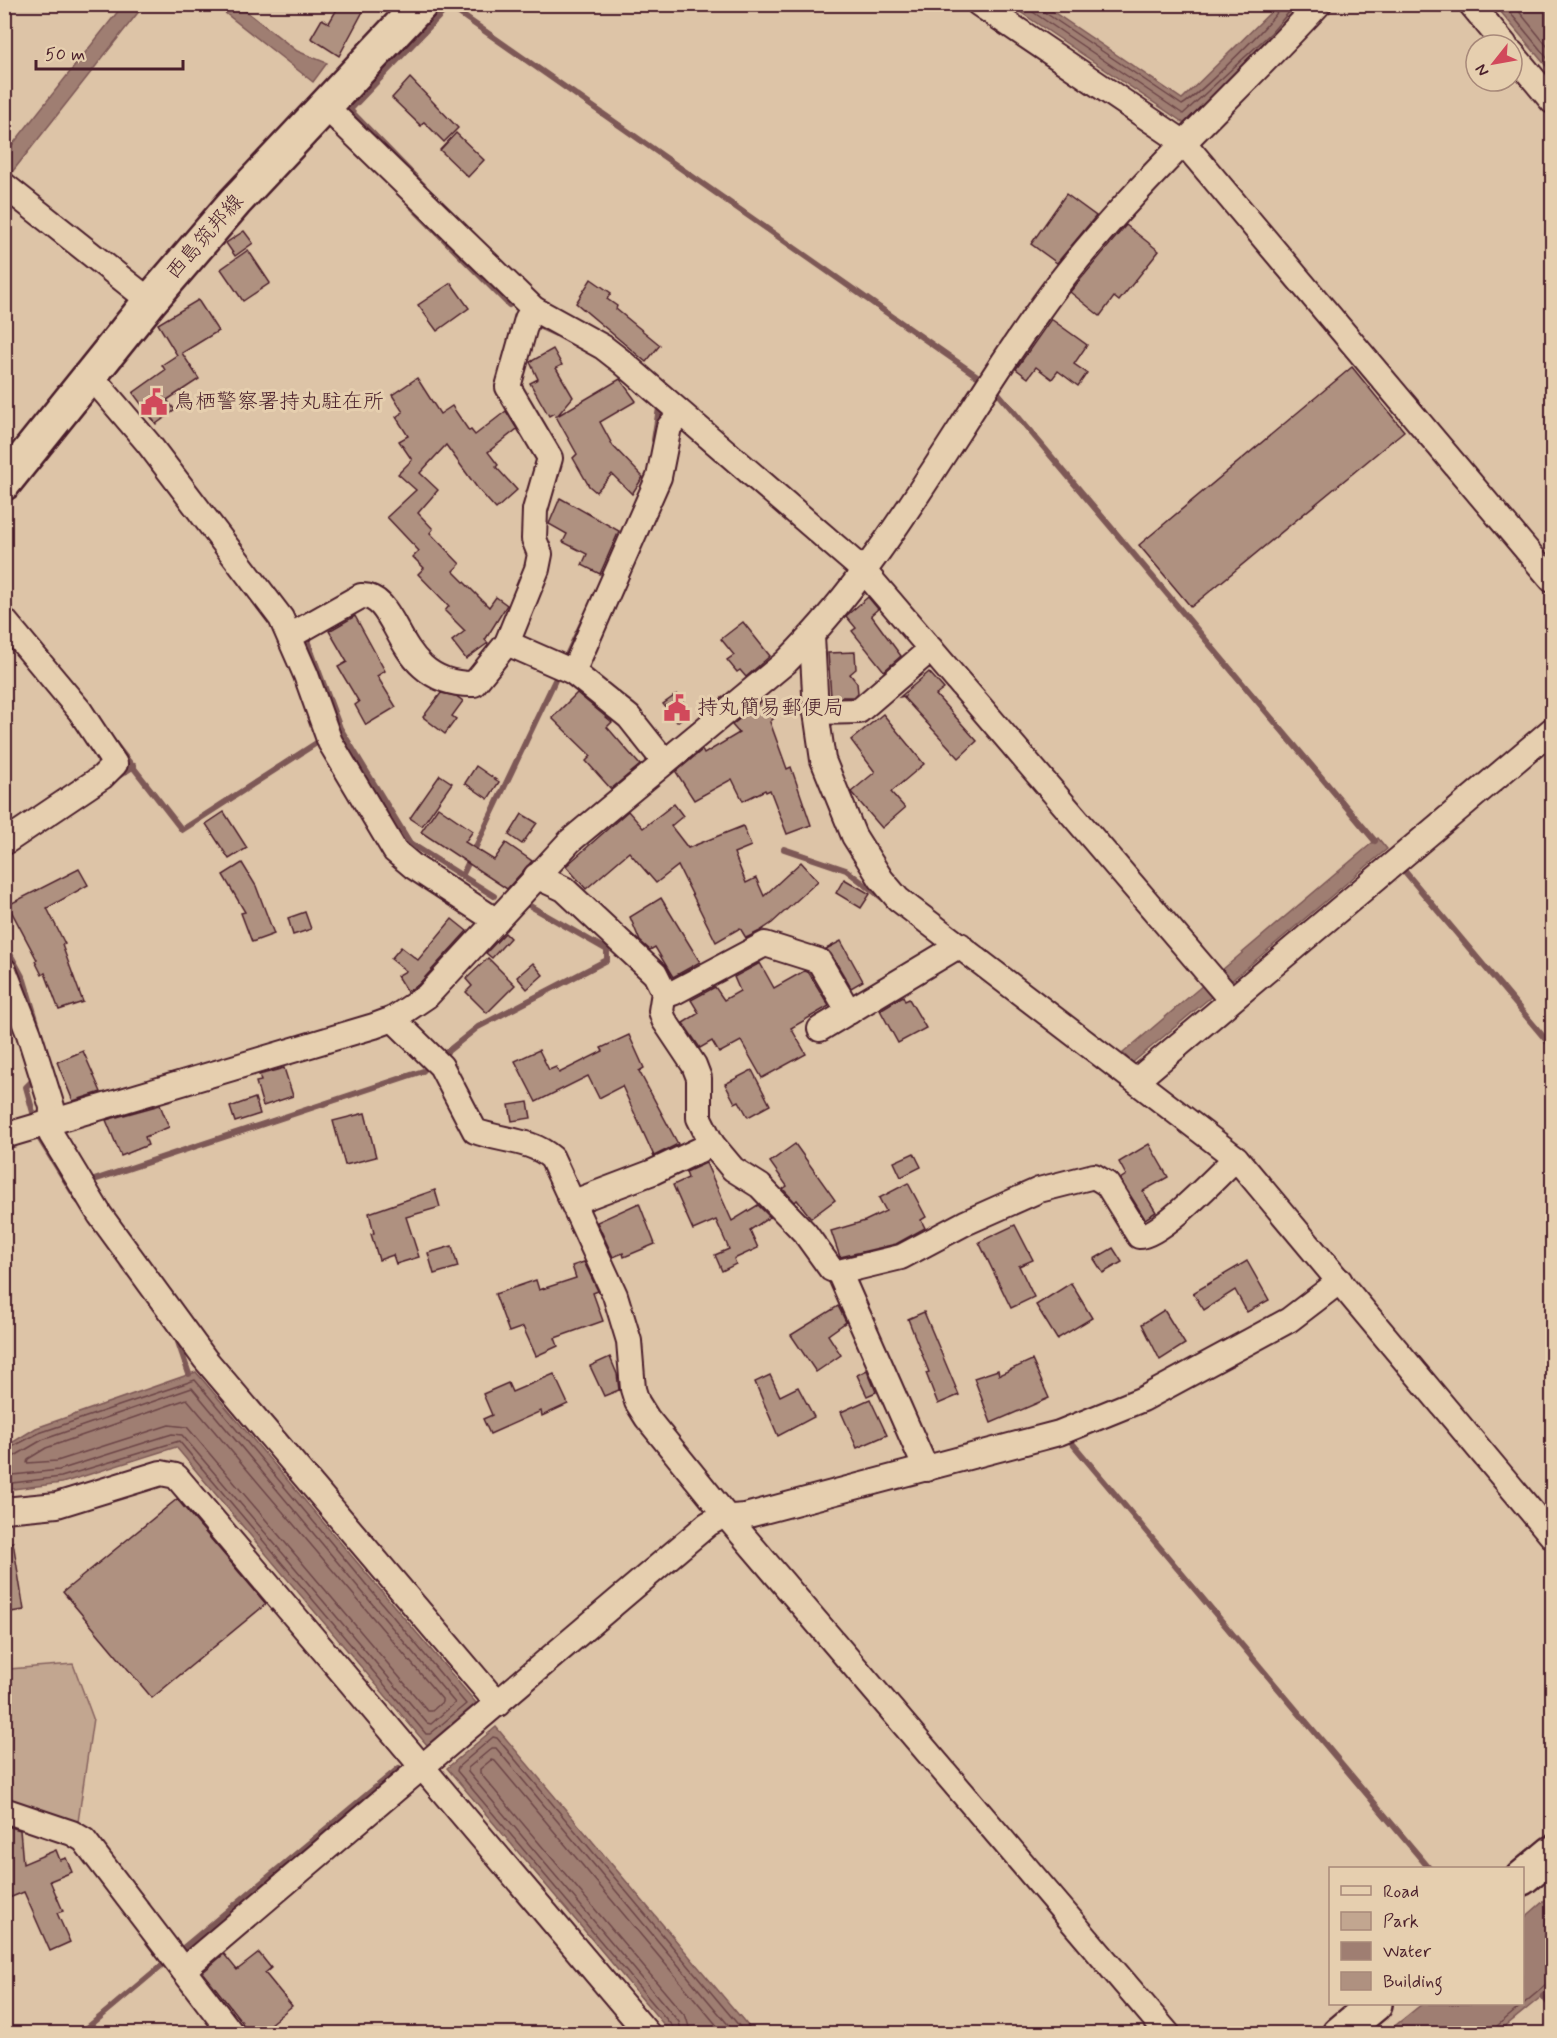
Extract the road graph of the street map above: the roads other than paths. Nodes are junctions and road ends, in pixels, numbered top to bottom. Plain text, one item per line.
1 (421, 4) edge
2 (979, 4) edge
3 (1319, 4) edge
4 (1471, 4) edge
5 (1495, 33) edge
6 (1524, 67) edge
7 (1552, 101) edge
8 (324, 105) junction
9 (1183, 142) junction
10 (6, 186) edge
11 (150, 301) junction
12 (534, 309) junction
13 (90, 375) junction
14 (680, 414) junction
15 (4, 483) edge
16 (864, 571) junction
17 (1552, 580) edge
18 (4, 620) edge
19 (290, 636) junction
20 (812, 636) junction
21 (507, 642) junction
22 (931, 649) junction
23 (573, 672) junction
24 (816, 712) junction
25 (1552, 730) edge
26 (664, 761) junction
27 (4, 843) edge
28 (536, 876) junction
29 (495, 920) junction
30 (960, 945) junction
31 (4, 970) edge
32 (664, 992) junction
33 (1231, 1000) junction
34 (849, 1012) junction
35 (393, 1019) junction
36 (820, 1029) dead end
37 (1137, 1080) junction
38 (51, 1122) junction
39 (4, 1136) edge
40 (712, 1144) junction
41 (1236, 1158) junction
42 (574, 1202) junction
43 (839, 1272) junction
44 (1340, 1281) junction
45 (926, 1469) junction
46 (4, 1509) edge
47 (727, 1517) junction
48 (1552, 1536) edge
49 (498, 1704) junction
50 (423, 1767) junction
51 (4, 1810) edge
52 (1552, 1853) edge
53 (1524, 1876) edge
54 (183, 1970) junction
55 (1374, 2005) edge
56 (232, 2034) edge
57 (648, 2034) edge
58 (1168, 2034) edge
59 (1339, 2034) edge

1 - 8 main road, 西島筑邦線
2 - 9 street
3 - 9 street
4 - 5 street
6 - 7 street
8 - 11 main road, 西島筑邦線
8 - 12 street
9 - 16 street
9 - 17 street
10 - 11 street
11 - 13 main road, 西島筑邦線
12 - 14 street
12 - 21 street
13 - 15 main road, 西島筑邦線
13 - 19 street
14 - 16 street
14 - 23 street
16 - 20 street
16 - 22 street
18 - 27 street
19 - 21 street
19 - 29 street
20 - 24 street
20 - 26 street
21 - 23 street
22 - 24 street
22 - 33 street
23 - 26 street
24 - 30 street
25 - 33 street
26 - 28 street
28 - 29 street
28 - 32 street
29 - 35 street
30 - 34 street
30 - 37 street
31 - 38 street
32 - 34 street
32 - 40 street
33 - 37 street
34 - 36 street
35 - 38 street
35 - 42 street
37 - 41 street
38 - 39 street
38 - 49 street
40 - 42 street
40 - 43 street
41 - 43 street
41 - 44 street
42 - 47 street
43 - 45 street
44 - 45 street
44 - 48 street
45 - 47 street
46 - 50 street
47 - 49 street
47 - 58 street
49 - 50 street
50 - 54 street
50 - 57 street
51 - 54 street
52 - 53 main road
54 - 56 street
55 - 59 main road

